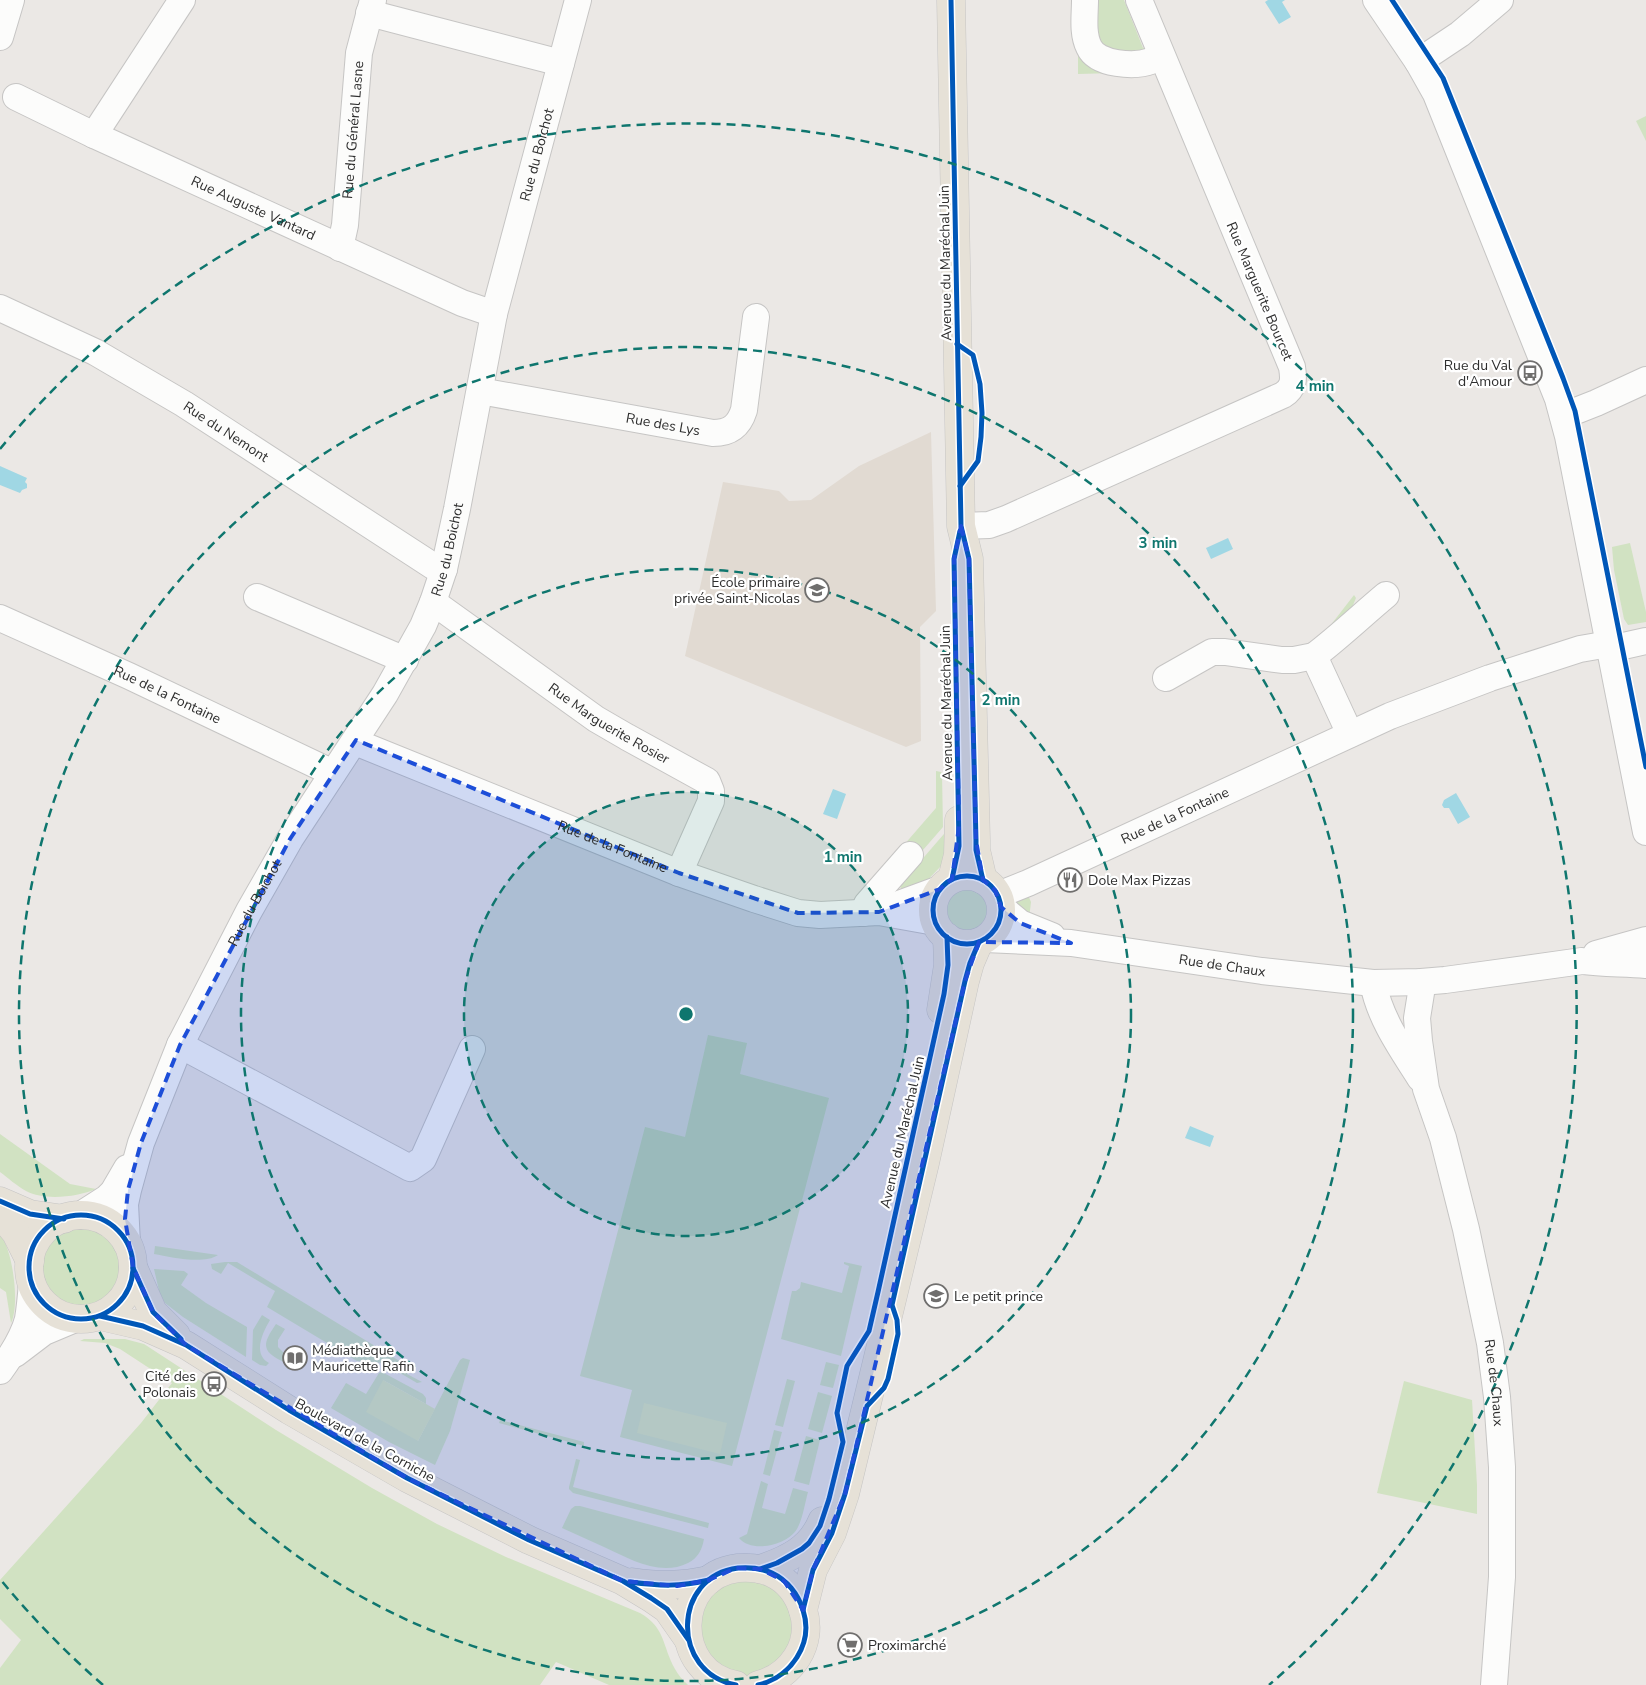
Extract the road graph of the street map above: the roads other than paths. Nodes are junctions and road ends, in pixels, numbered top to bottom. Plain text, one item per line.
1 (11, 0) edge
2 (182, 0) edge
3 (578, 0) edge
4 (951, 0) edge
5 (1085, 0) edge
6 (1139, 0) edge
7 (1376, 0) edge
8 (1500, 0) edge
9 (371, 6) edge
10 (0, 37) edge
11 (1161, 56) junction
12 (1418, 62) junction
13 (561, 63) junction
14 (16, 97) dead end
15 (94, 135) junction
16 (340, 248) junction
17 (0, 308) edge
18 (494, 314) junction
19 (756, 317) dead end
20 (1646, 380) edge
21 (480, 391) junction
22 (1563, 416) junction
23 (961, 526) junction
24 (444, 569) junction
25 (1386, 595) dead end
26 (257, 597) dead end
27 (433, 602) junction
28 (0, 618) edge
29 (1646, 641) edge
30 (1609, 646) junction
31 (1314, 656) junction
32 (405, 660) junction
33 (1166, 678) dead end
34 (1350, 734) junction
35 (356, 740) junction
36 (333, 773) junction
37 (1646, 832) edge
38 (910, 855) dead end
39 (679, 873) junction
40 (946, 884) junction
41 (994, 894) junction
42 (871, 912) junction
43 (941, 929) junction
44 (982, 940) junction
45 (1646, 940) edge
46 (1071, 943) junction
47 (1582, 961) junction
48 (1646, 965) edge
49 (1421, 982) junction
50 (1373, 983) junction
51 (180, 1045) junction
52 (472, 1049) dead end
53 (1426, 1089) junction
54 (141, 1143) junction
55 (0, 1201) edge
56 (0, 1213) edge
57 (72, 1217) junction
58 (130, 1256) junction
59 (31, 1272) junction
60 (87, 1317) junction
61 (186, 1344) junction
62 (4, 1366) edge
63 (760, 1569) junction
64 (709, 1580) junction
65 (623, 1581) junction
66 (803, 1610) junction
67 (688, 1639) junction
68 (784, 1678) edge
69 (726, 1683) edge
70 (758, 1685) edge
71 (1494, 1685) edge

1 - 10 street
2 - 15 street
3 - 13 street, Rue du Boichot
4 - 23 main road, Avenue du Maréchal Juin
5 - 11 street
6 - 11 street, Rue Marguerite Bourcet
7 - 12 street
8 - 12 street
9 - 13 street, Rue du Général Lasne
9 - 16 street, Rue du Général Lasne
11 - 23 street, Rue Marguerite Bourcet
12 - 22 street
13 - 18 street, Rue du Boichot
14 - 15 street, Rue Auguste Vantard
15 - 16 street, Rue Auguste Vantard
16 - 18 street, Rue Auguste Vantard
17 - 24 street, Rue du Nemont
18 - 21 street, Rue du Boichot
19 - 21 street, Rue des Lys
20 - 22 street
21 - 24 street, Rue du Boichot
22 - 30 street
23 - 40 main road, Avenue du Maréchal Juin
23 - 41 main road, Avenue du Maréchal Juin
24 - 27 street, Rue du Boichot
25 - 31 street
26 - 32 street
27 - 32 street, Rue du Boichot
27 - 39 street, Rue Marguerite Rosier
28 - 36 street, Rue de la Fontaine
29 - 30 street, Rue de la Fontaine
30 - 34 street, Rue de la Fontaine
30 - 37 street
31 - 33 street
31 - 34 street
32 - 35 street, Rue du Boichot
34 - 41 street, Rue de la Fontaine
35 - 36 street, Rue du Boichot
35 - 39 street, Rue de la Fontaine
36 - 51 street, Rue du Boichot
38 - 42 street
39 - 42 street, Rue de la Fontaine
40 - 41 main road
40 - 42 street, Rue de la Fontaine
40 - 43 main road
41 - 44 main road
41 - 46 street, Rue de Chaux
42 - 43 street, Rue de la Fontaine
43 - 44 main road
43 - 63 main road, Avenue du Maréchal Juin
44 - 46 street, Rue de Chaux
44 - 66 main road, Avenue du Maréchal Juin
45 - 47 street, Rue de Chaux
46 - 50 street, Rue de Chaux
47 - 48 street, Rue de Chaux
47 - 49 street, Rue de Chaux
49 - 50 street, Rue de Chaux
49 - 53 street, Rue de Chaux
50 - 53 street, Rue de Chaux
51 - 52 street
51 - 54 street, Rue du Boichot
53 - 71 street, Rue de Chaux
54 - 57 street, Rue du Boichot
54 - 58 street, Rue du Boichot
55 - 57 main road
56 - 59 main road
57 - 58 main road
57 - 59 main road
58 - 60 main road
58 - 61 main road
59 - 60 main road
59 - 62 street
60 - 61 main road, Boulevard de la Corniche
60 - 62 street
61 - 65 main road, Boulevard de la Corniche
63 - 64 main road
63 - 66 main road
64 - 65 main road
64 - 67 main road
65 - 67 main road
66 - 68 main road
67 - 69 main road
68 - 70 main road

